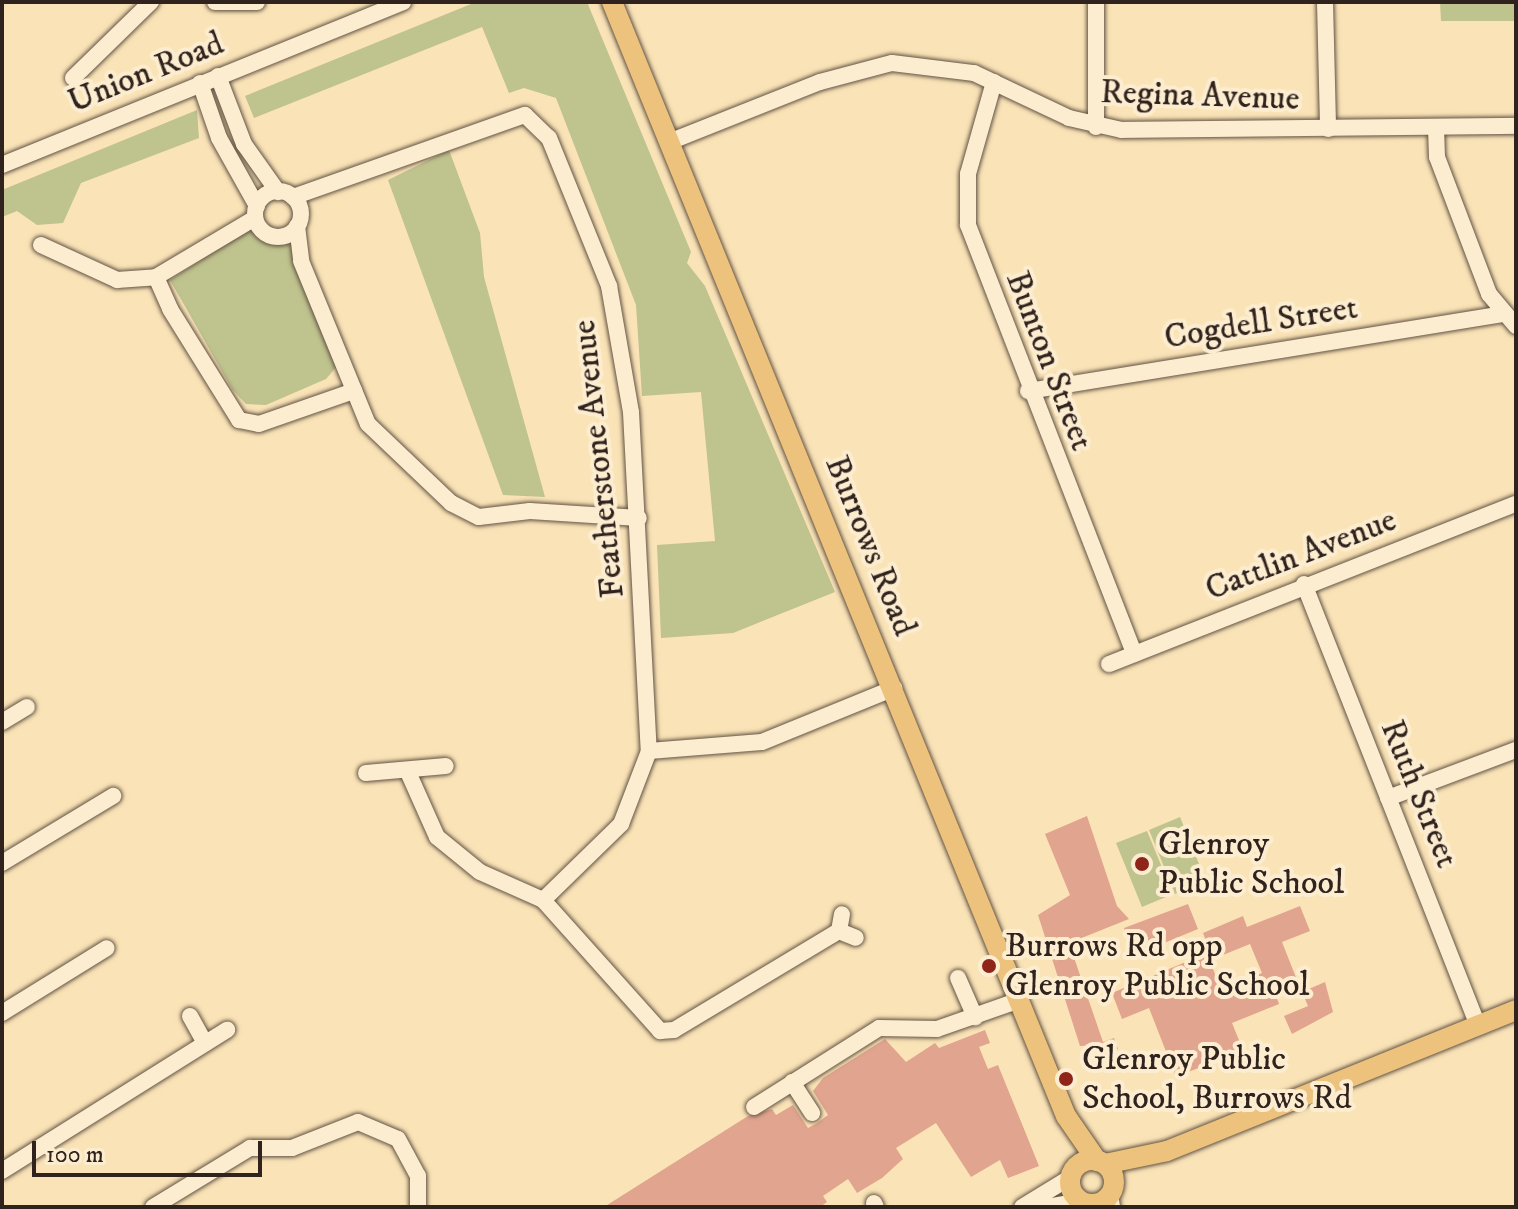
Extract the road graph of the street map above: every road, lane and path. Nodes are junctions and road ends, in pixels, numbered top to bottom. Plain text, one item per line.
1 (151, 2) edge
2 (215, 2) edge
3 (257, 2) edge
4 (403, 2) edge
5 (612, 2) edge
6 (1096, 2) edge
7 (1325, 2) edge
8 (218, 76) junction
9 (73, 78) dead end
10 (994, 82) junction
11 (200, 83) junction
12 (1516, 126) edge
13 (1096, 127) junction
14 (1436, 128) junction
15 (1328, 129) junction
16 (669, 142) junction
17 (2, 165) edge
18 (325, 190) junction
19 (286, 194) junction
20 (299, 220) junction
21 (263, 223) junction
22 (41, 245) dead end
23 (301, 261) junction
24 (156, 277) junction
25 (1510, 320) edge
26 (354, 391) junction
27 (1028, 391) junction
28 (1516, 504) edge
29 (639, 518) junction
30 (1304, 584) junction
31 (1134, 654) junction
32 (1109, 664) dead end
33 (894, 688) junction
34 (27, 707) dead end
35 (2, 722) edge
36 (1516, 750) edge
37 (649, 751) junction
38 (446, 766) dead end
39 (408, 772) junction
40 (366, 773) dead end
41 (113, 796) dead end
42 (1388, 798) junction
43 (2, 863) edge
44 (543, 900) junction
45 (856, 938) dead end
46 (107, 948) dead end
47 (958, 978) dead end
48 (1020, 1000) junction
49 (1516, 1010) edge
50 (2, 1013) edge
51 (190, 1016) dead end
52 (975, 1017) junction
53 (1478, 1025) junction
54 (227, 1030) dead end
55 (205, 1043) junction
56 (792, 1082) junction
57 (754, 1107) dead end
58 (812, 1113) dead end
59 (1066, 1116) junction
60 (1167, 1151) junction
61 (1101, 1162) junction
62 (2, 1171) edge
63 (1073, 1173) junction
64 (1112, 1195) edge
65 (1086, 1204) edge
66 (153, 1207) edge
67 (418, 1207) edge
68 (1022, 1207) edge
69 (1047, 1207) edge

1 - 9 street
2 - 3 street
4 - 8 street, Union Road
5 - 16 main road, Burrows Road
6 - 13 street
7 - 15 street
8 - 11 street, Union Road
8 - 19 street
10 - 13 street, Regina Avenue
10 - 16 street, Regina Avenue
10 - 27 street, Bunton Street
11 - 17 street, Union Road
11 - 21 street
12 - 14 street, Regina Avenue
13 - 15 street, Regina Avenue
14 - 15 street, Regina Avenue
14 - 25 street
16 - 33 main road, Burrows Road
18 - 19 street, Featherstone Avenue
18 - 20 street, Featherstone Avenue
18 - 29 street, Featherstone Avenue
19 - 20 street
19 - 21 street
20 - 21 street, Featherstone Avenue
20 - 23 street
21 - 23 street
21 - 24 street
22 - 24 street
23 - 26 street
24 - 26 street
25 - 27 street, Cogdell Street
26 - 29 street
27 - 31 street, Bunton Street
28 - 30 street, Cattlin Avenue
29 - 37 street, Featherstone Avenue
30 - 31 street, Cattlin Avenue
30 - 42 street, Ruth Street
31 - 32 street, Cattlin Avenue
33 - 37 street
33 - 48 main road, Burrows Road
34 - 35 street
36 - 42 street
37 - 44 street, Featherstone Avenue
38 - 39 street
39 - 40 street
39 - 44 street
41 - 43 street
42 - 53 street, Ruth Street
44 - 45 street
46 - 50 street
47 - 52 street
48 - 52 street
48 - 59 main road, Burrows Road
49 - 53 main road
51 - 55 street
52 - 56 street
53 - 60 main road
54 - 55 street
55 - 62 street
56 - 57 street
56 - 58 street
59 - 61 main road, Burrows Road
59 - 63 main road, Burrows Road
60 - 61 main road
60 - 64 main road
61 - 63 main road
61 - 64 main road, Burrows Road
63 - 65 main road, Burrows Road
63 - 68 street
64 - 65 main road
65 - 69 street
66 - 67 street

